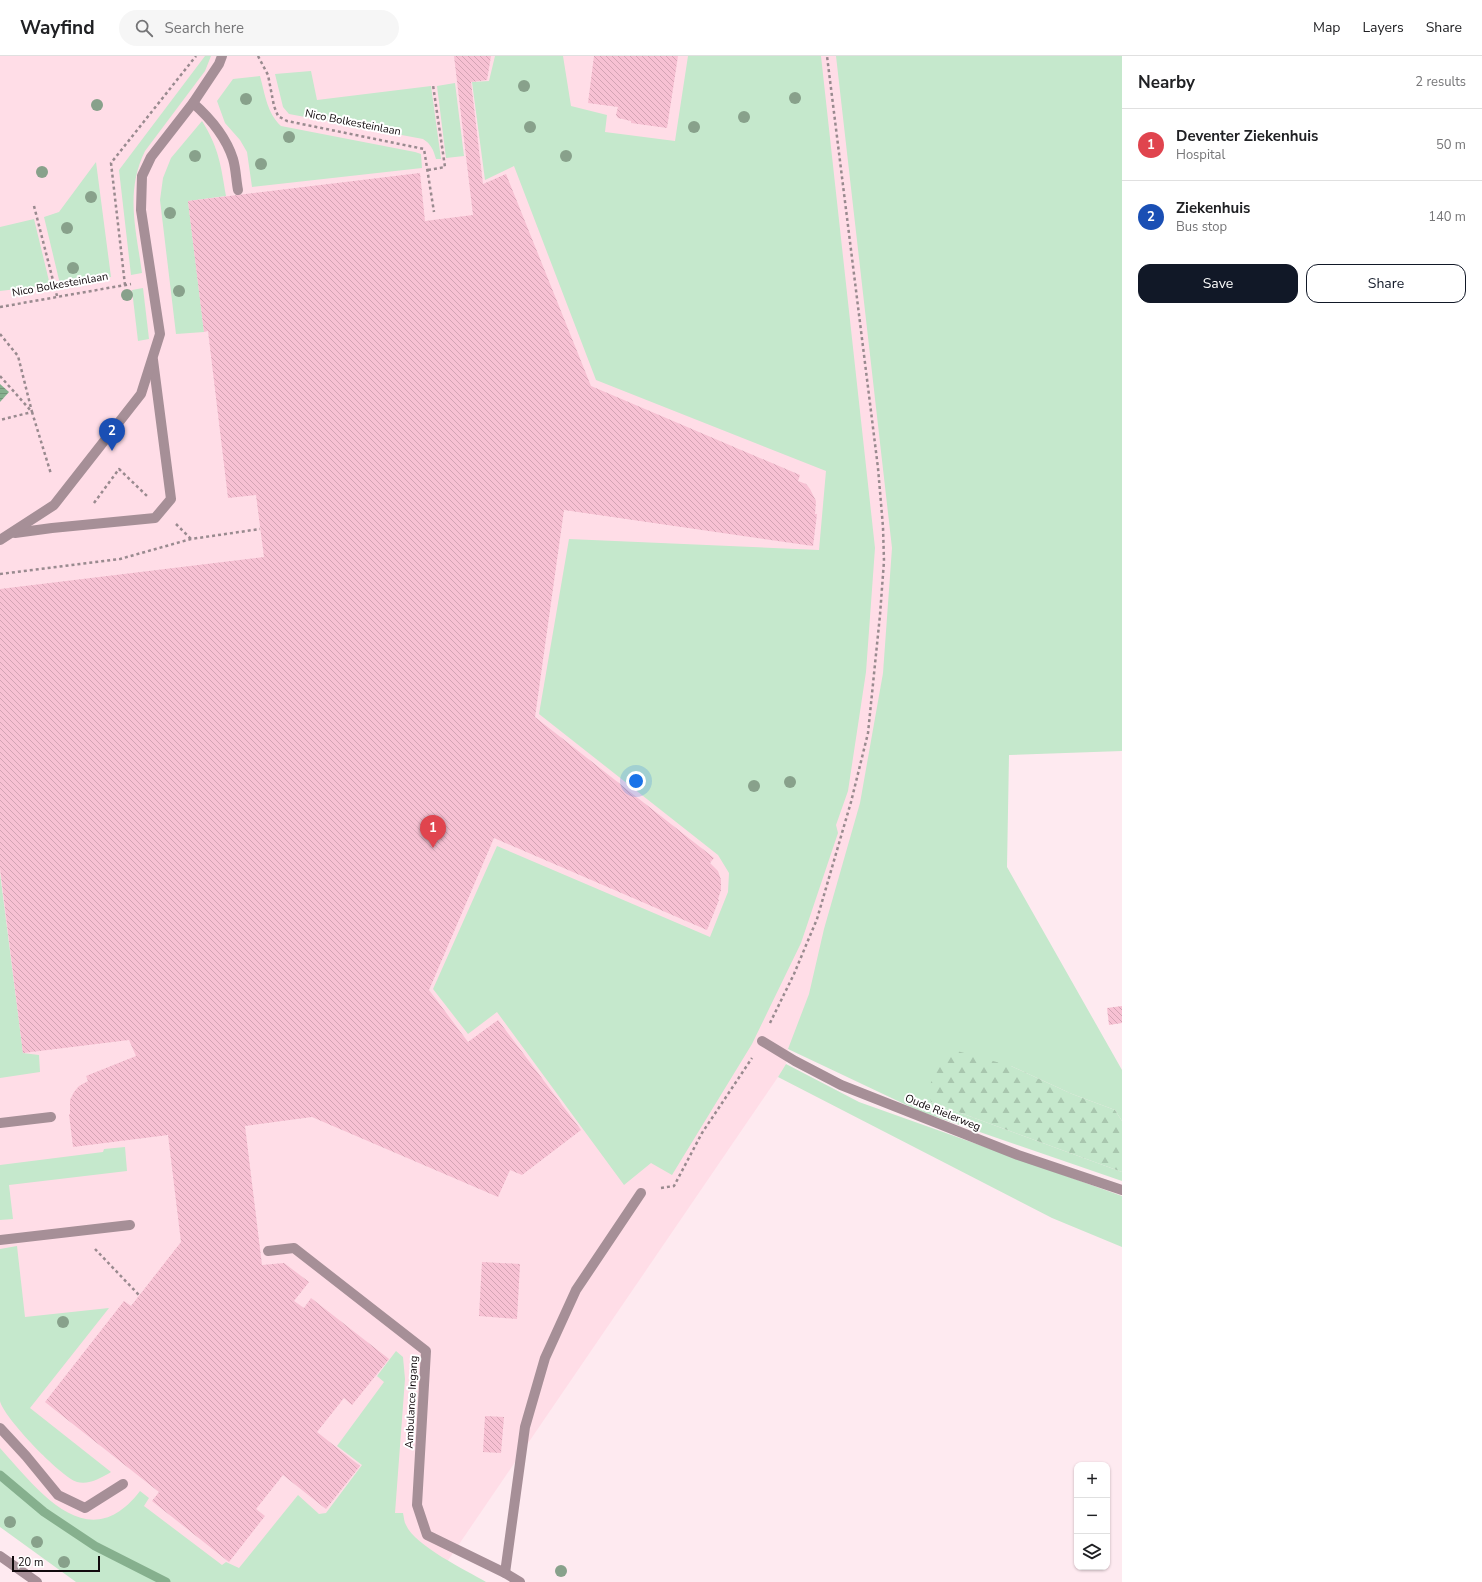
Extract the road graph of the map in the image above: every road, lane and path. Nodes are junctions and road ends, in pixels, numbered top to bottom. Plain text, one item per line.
1 (222, 56) edge
2 (258, 56) edge
3 (827, 56) edge
4 (433, 85) dead end
5 (192, 103) junction
6 (428, 170) junction
7 (238, 190) dead end
8 (34, 206) dead end
9 (434, 212) dead end
10 (125, 284) dead end
11 (57, 296) junction
12 (0, 307) edge
13 (0, 334) edge
14 (153, 356) junction
15 (0, 420) edge
16 (260, 529) dead end
17 (11, 534) junction
18 (0, 540) edge
19 (0, 574) edge
20 (762, 1041) junction
21 (51, 1117) dead end
22 (0, 1123) edge
23 (1122, 1190) edge
24 (641, 1193) joint
25 (130, 1225) dead end
26 (78, 1232) junction
27 (0, 1240) edge
28 (268, 1251) dead end
29 (139, 1295) dead end
30 (0, 1428) edge
31 (123, 1484) dead end
32 (0, 1556) edge
33 (505, 1573) junction
34 (37, 1582) edge
35 (520, 1582) edge

1 - 5 street
2 - 6 path, Nico Bolkesteinlaan
3 - 20 path
4 - 6 path
5 - 7 street
5 - 14 street
6 - 9 path, Nico Bolkesteinlaan
8 - 11 path
10 - 11 path, Nico Bolkesteinlaan
11 - 12 path, Nico Bolkesteinlaan
13 - 15 path
14 - 17 street
14 - 17 street
16 - 19 path
17 - 18 street
20 - 23 street, Oude Rielerweg
20 - 24 path
21 - 22 street
24 - 33 street
25 - 26 street
26 - 27 street
26 - 29 path
28 - 33 street, Ambulance Ingang
30 - 31 street
32 - 34 street
33 - 35 street

